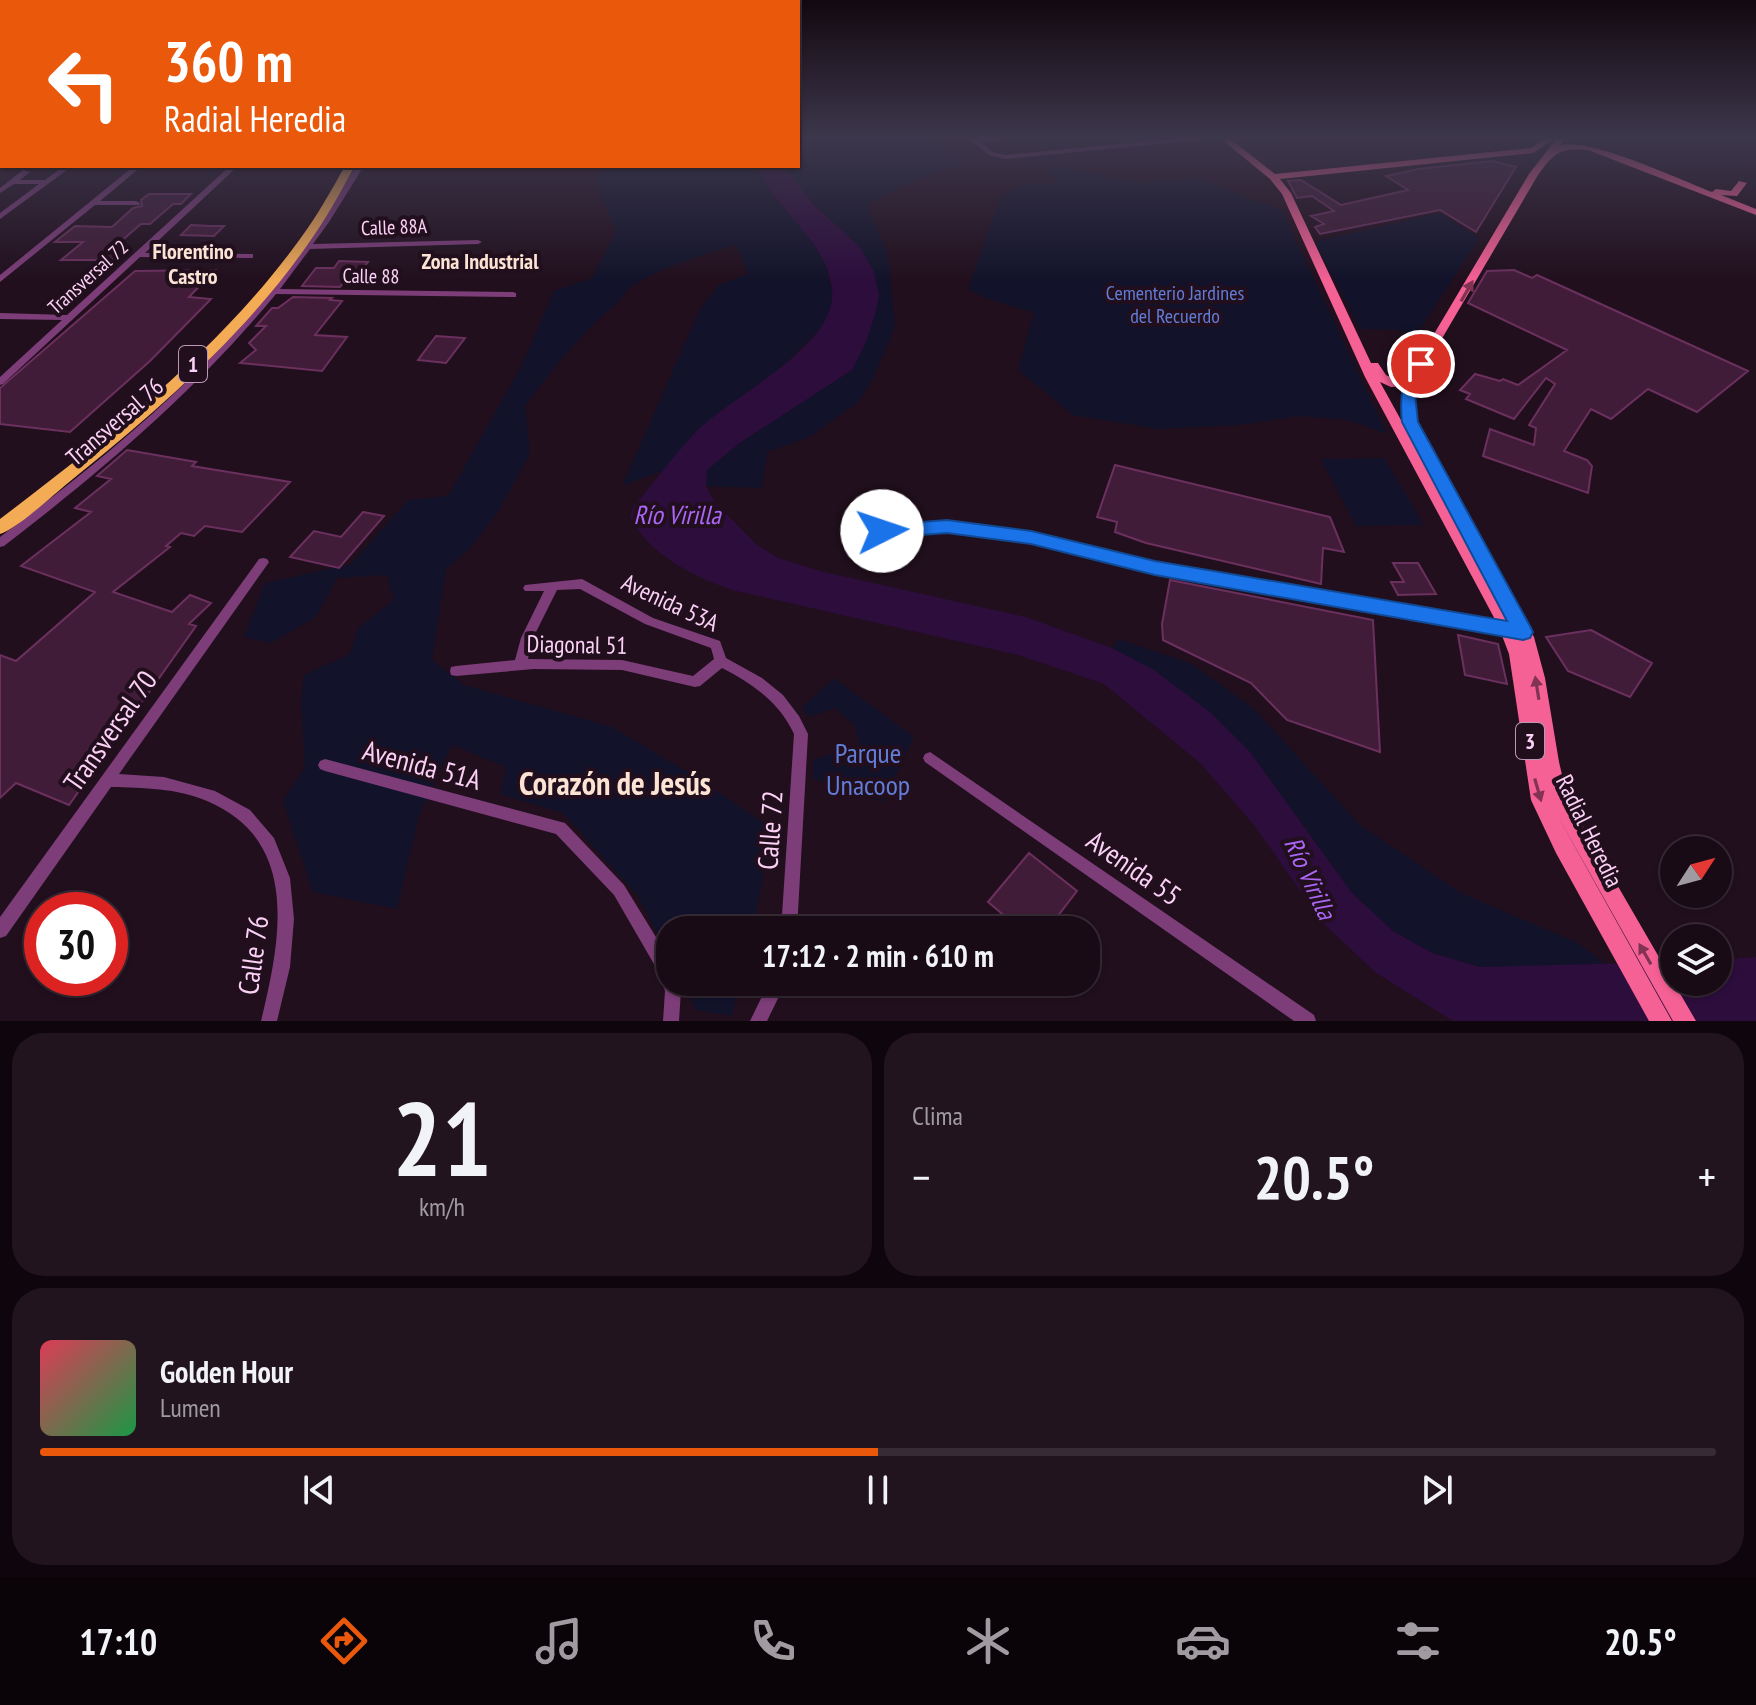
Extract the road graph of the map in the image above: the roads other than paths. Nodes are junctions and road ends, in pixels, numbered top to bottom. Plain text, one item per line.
1 (42, 186) edge
2 (114, 186) edge
3 (213, 186) edge
4 (327, 186) edge
5 (338, 186) edge
6 (348, 186) edge
7 (1280, 186) edge
8 (1527, 186) edge
9 (1685, 186) edge
10 (1694, 186) edge
11 (1699, 186) edge
12 (1740, 186) edge
13 (1718, 198) junction
14 (18, 203) junction
15 (93, 203) junction
16 (136, 203) dead end
17 (0, 204) edge
18 (1748, 206) edge
19 (0, 217) edge
20 (478, 242) dead end
21 (1312, 244) junction
22 (310, 247) junction
23 (139, 255) junction
24 (250, 256) dead end
25 (0, 279) edge
26 (276, 292) junction
27 (513, 295) dead end
28 (0, 316) edge
29 (70, 318) junction
30 (1421, 364) junction
31 (0, 382) edge
32 (0, 515) edge
33 (0, 528) edge
34 (882, 531) dead end
35 (0, 543) edge
36 (263, 562) dead end
37 (529, 588) dead end
38 (552, 588) junction
39 (1516, 632) junction
40 (721, 661) junction
41 (520, 665) junction
42 (456, 671) dead end
43 (801, 734) joint
44 (930, 758) dead end
45 (325, 765) dead end
46 (106, 780) junction
47 (1572, 845) junction
48 (790, 916) edge
49 (0, 930) edge
50 (771, 996) edge
51 (269, 1021) edge
52 (671, 1021) edge
53 (758, 1021) edge
54 (1308, 1021) edge
55 (1661, 1021) edge
56 (1685, 1021) edge

1 - 14 street
2 - 15 street
3 - 23 street, Transversal 72
4 - 32 highway, 1
5 - 33 highway, 1
6 - 22 street, Transversal 76
7 - 21 main road, Radial Heredia / 3
30 -> 8 main road, Radial Heredia / 3
9 - 13 main road
10 - 18 main road
11 - 12 main road
13 - 18 main road
13 - 18 main road
14 - 17 street
14 - 19 street
15 - 16 street
15 - 25 street
20 - 22 street, Calle 88A
21 - 30 main road
21 - 39 main road, Radial Heredia / 3
22 - 26 street, Transversal 76
23 - 24 street
23 - 29 street, Transversal 72
26 - 27 street, Calle 88
26 - 35 street, Transversal 76
28 - 29 street
29 - 31 street, Transversal 72
30 - 39 main road, Radial Heredia / 3
34 - 39 street
36 - 46 street, Transversal 70
37 - 38 street, Avenida 53A
38 - 40 street, Avenida 53A
38 - 41 street
39 - 47 main road, Radial Heredia / 3
40 - 41 street, Diagonal 51
40 - 43 street, Avenida 53A
41 - 42 street, Diagonal 51
43 - 48 street, Calle 72
44 - 54 street, Avenida 55
45 - 52 street, Avenida 51A
46 - 49 street, Transversal 70
46 - 51 street, Calle 76
47 - 55 main road, Radial Heredia / 3
56 -> 47 main road, Radial Heredia / 3
50 - 53 street

